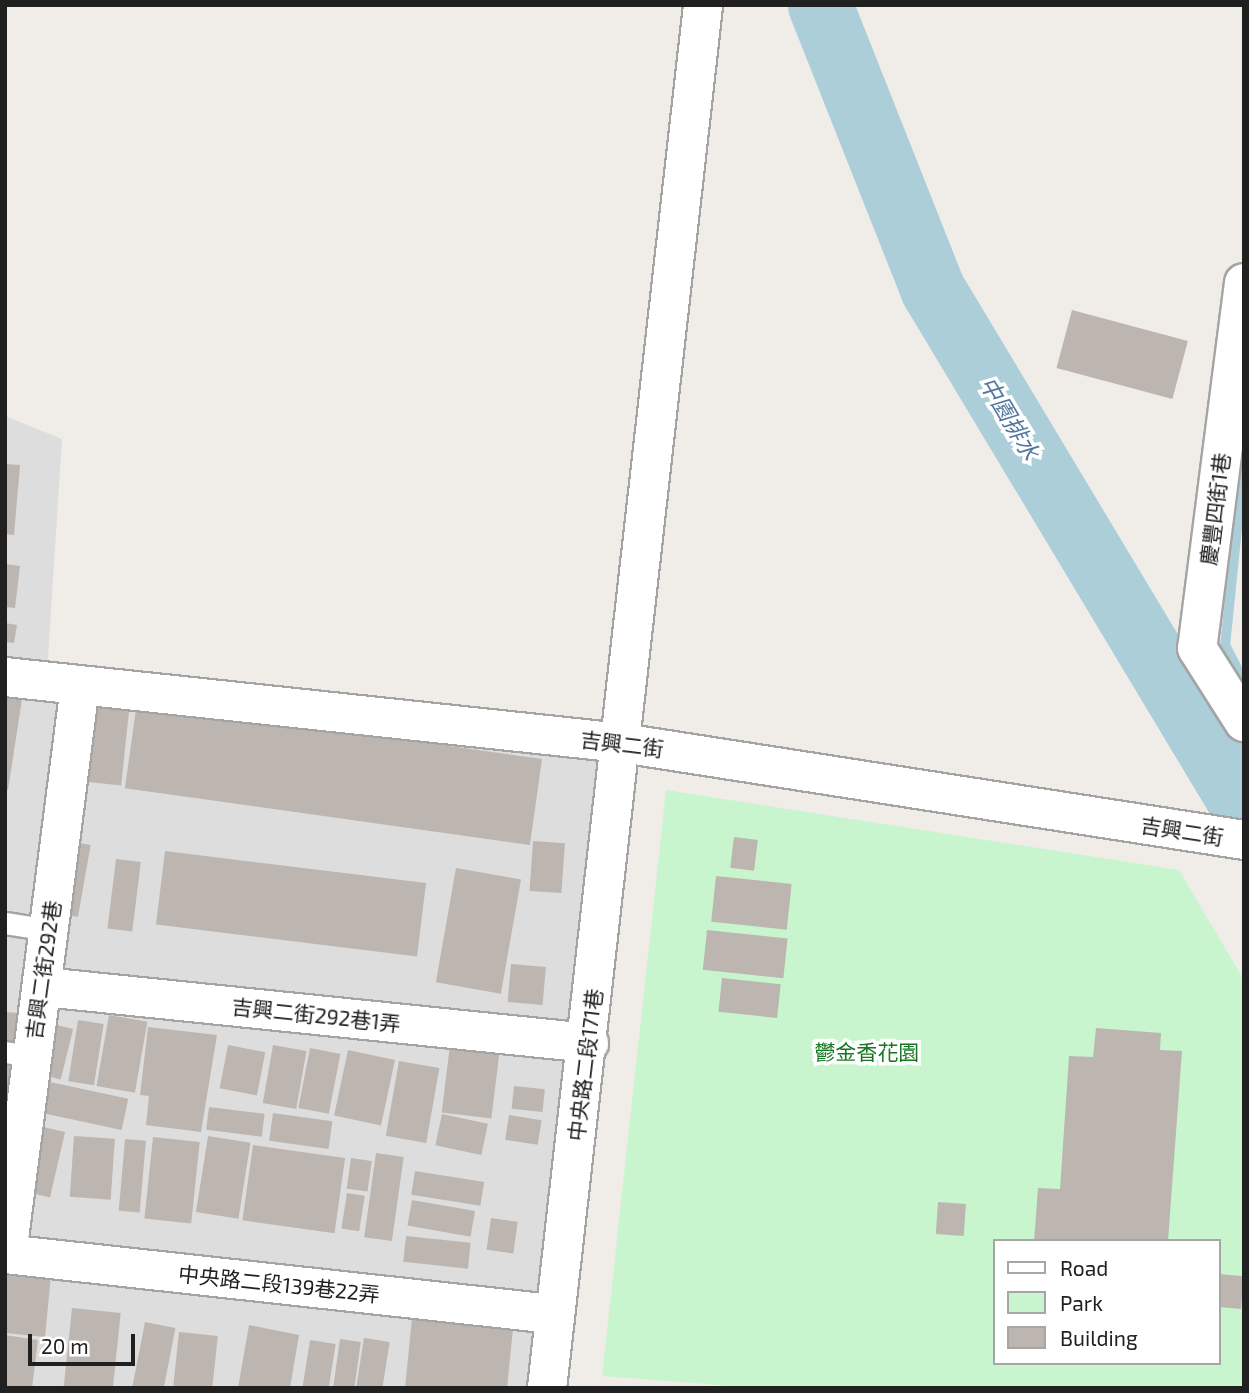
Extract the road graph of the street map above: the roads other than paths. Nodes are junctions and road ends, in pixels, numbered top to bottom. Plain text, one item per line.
1 (704, 5) edge
2 (1244, 283) edge
3 (5, 677) edge
4 (80, 686) junction
5 (1244, 722) edge
6 (622, 743) junction
7 (1239, 840) edge
8 (5, 923) edge
9 (50, 930) junction
10 (44, 987) junction
11 (589, 1043) junction
12 (18, 1054) edge
13 (6, 1254) edge
14 (552, 1314) junction
15 (547, 1388) edge

1 - 6 street, 中央路二段171巷
2 - 5 street, 慶豐四街1巷
3 - 4 street, 吉興二街
4 - 6 street, 吉興二街
4 - 9 street, 吉興二街292巷
6 - 7 street, 吉興二街
6 - 11 street, 中央路二段171巷
8 - 9 lane
9 - 10 street, 吉興二街292巷
10 - 11 street, 吉興二街292巷1弄
10 - 12 street, 吉興二街292巷
11 - 14 street, 中央路二段171巷
12 - 13 street, 吉興二街292巷
13 - 14 street, 中央路二段139巷22弄
14 - 15 street, 中央路二段171巷

